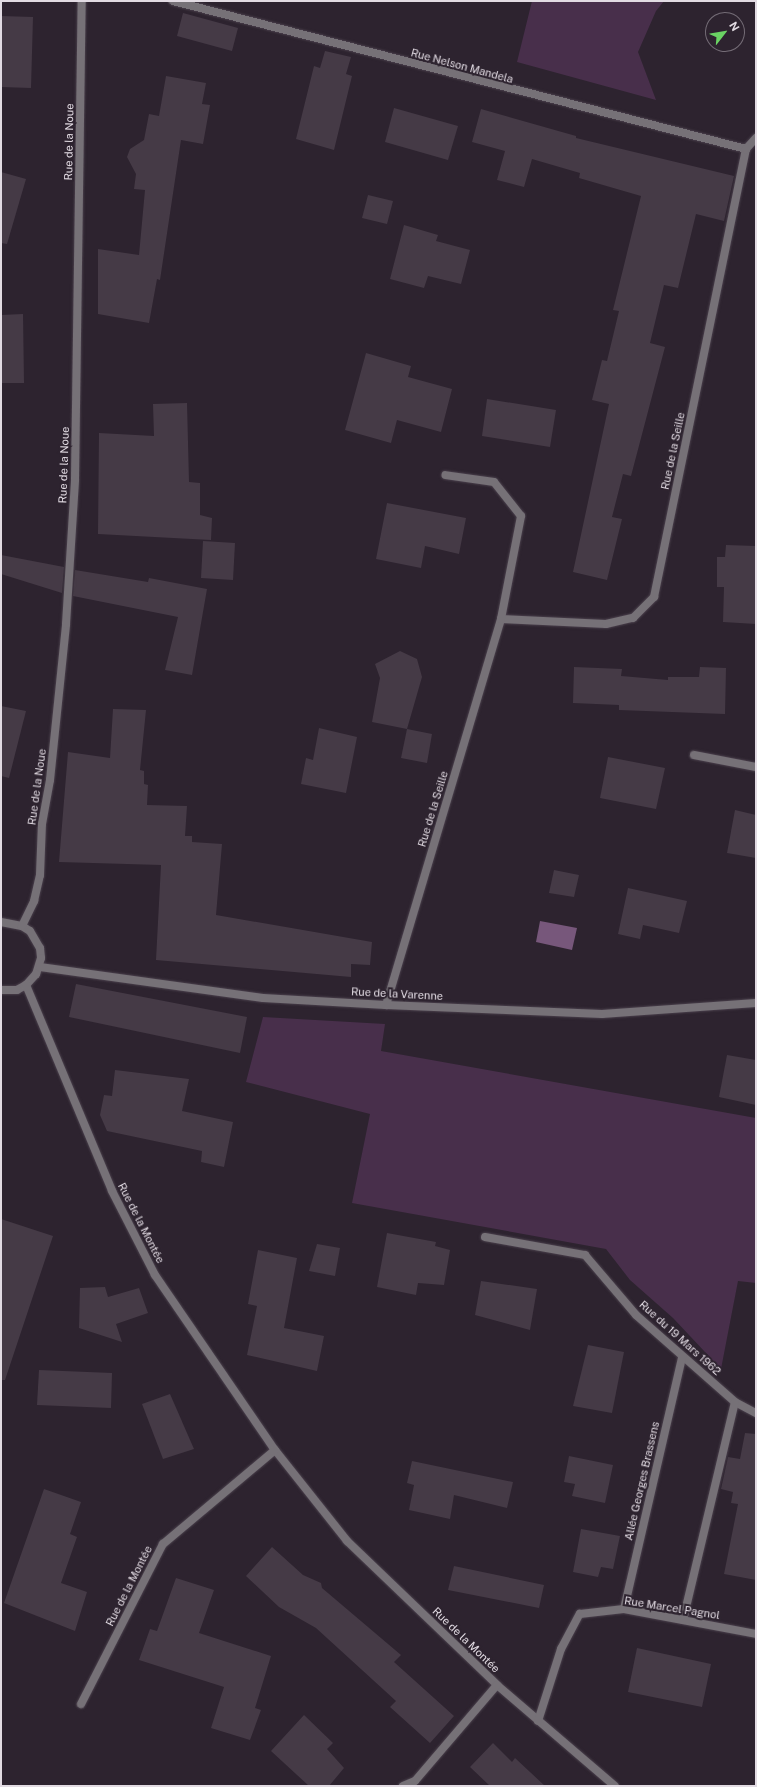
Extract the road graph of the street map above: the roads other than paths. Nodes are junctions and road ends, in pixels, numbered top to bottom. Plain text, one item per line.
1 (82, 1) edge
2 (173, 1) edge
3 (756, 138) edge
4 (746, 149) junction
5 (445, 475) dead end
6 (501, 619) junction
7 (694, 755) dead end
8 (756, 767) edge
9 (1, 922) edge
10 (22, 926) junction
11 (40, 967) junction
12 (26, 985) junction
13 (1, 990) edge
14 (756, 1003) edge
15 (386, 1005) junction
16 (485, 1237) dead end
17 (682, 1356) junction
18 (735, 1402) junction
19 (756, 1413) edge
20 (275, 1450) junction
21 (624, 1609) junction
22 (683, 1620) junction
23 (756, 1634) edge
24 (497, 1685) junction
25 (81, 1704) dead end
26 (538, 1720) junction
27 (403, 1786) edge
28 (615, 1786) edge

1 - 10 street, Rue de la Noue
2 - 4 street, Rue Nelson Mandela
3 - 4 street
4 - 6 street, Rue de la Seille
5 - 6 street, Rue de la Seille
6 - 15 street, Rue de la Seille
7 - 8 street
9 - 10 street
10 - 11 street
11 - 12 street
11 - 15 street, Rue de la Varenne
12 - 13 street
12 - 20 street, Rue de la Montée
14 - 15 street, Rue de la Varenne
16 - 17 street, Rue du 19 Mars 1962
17 - 18 street, Rue du 19 Mars 1962
17 - 21 street, Allée Georges Brassens
18 - 19 street, Rue du 19 Mars 1962
18 - 22 street
20 - 24 street, Rue de la Montée
20 - 25 street, Rue de la Montée
21 - 22 street, Rue Marcel Pagnol
21 - 26 street, Rue Marcel Pagnol
22 - 23 street, Rue Marcel Pagnol
24 - 26 street, Rue de la Montée
24 - 27 street, Rue de la Montée
26 - 28 street, Rue de la Montée

